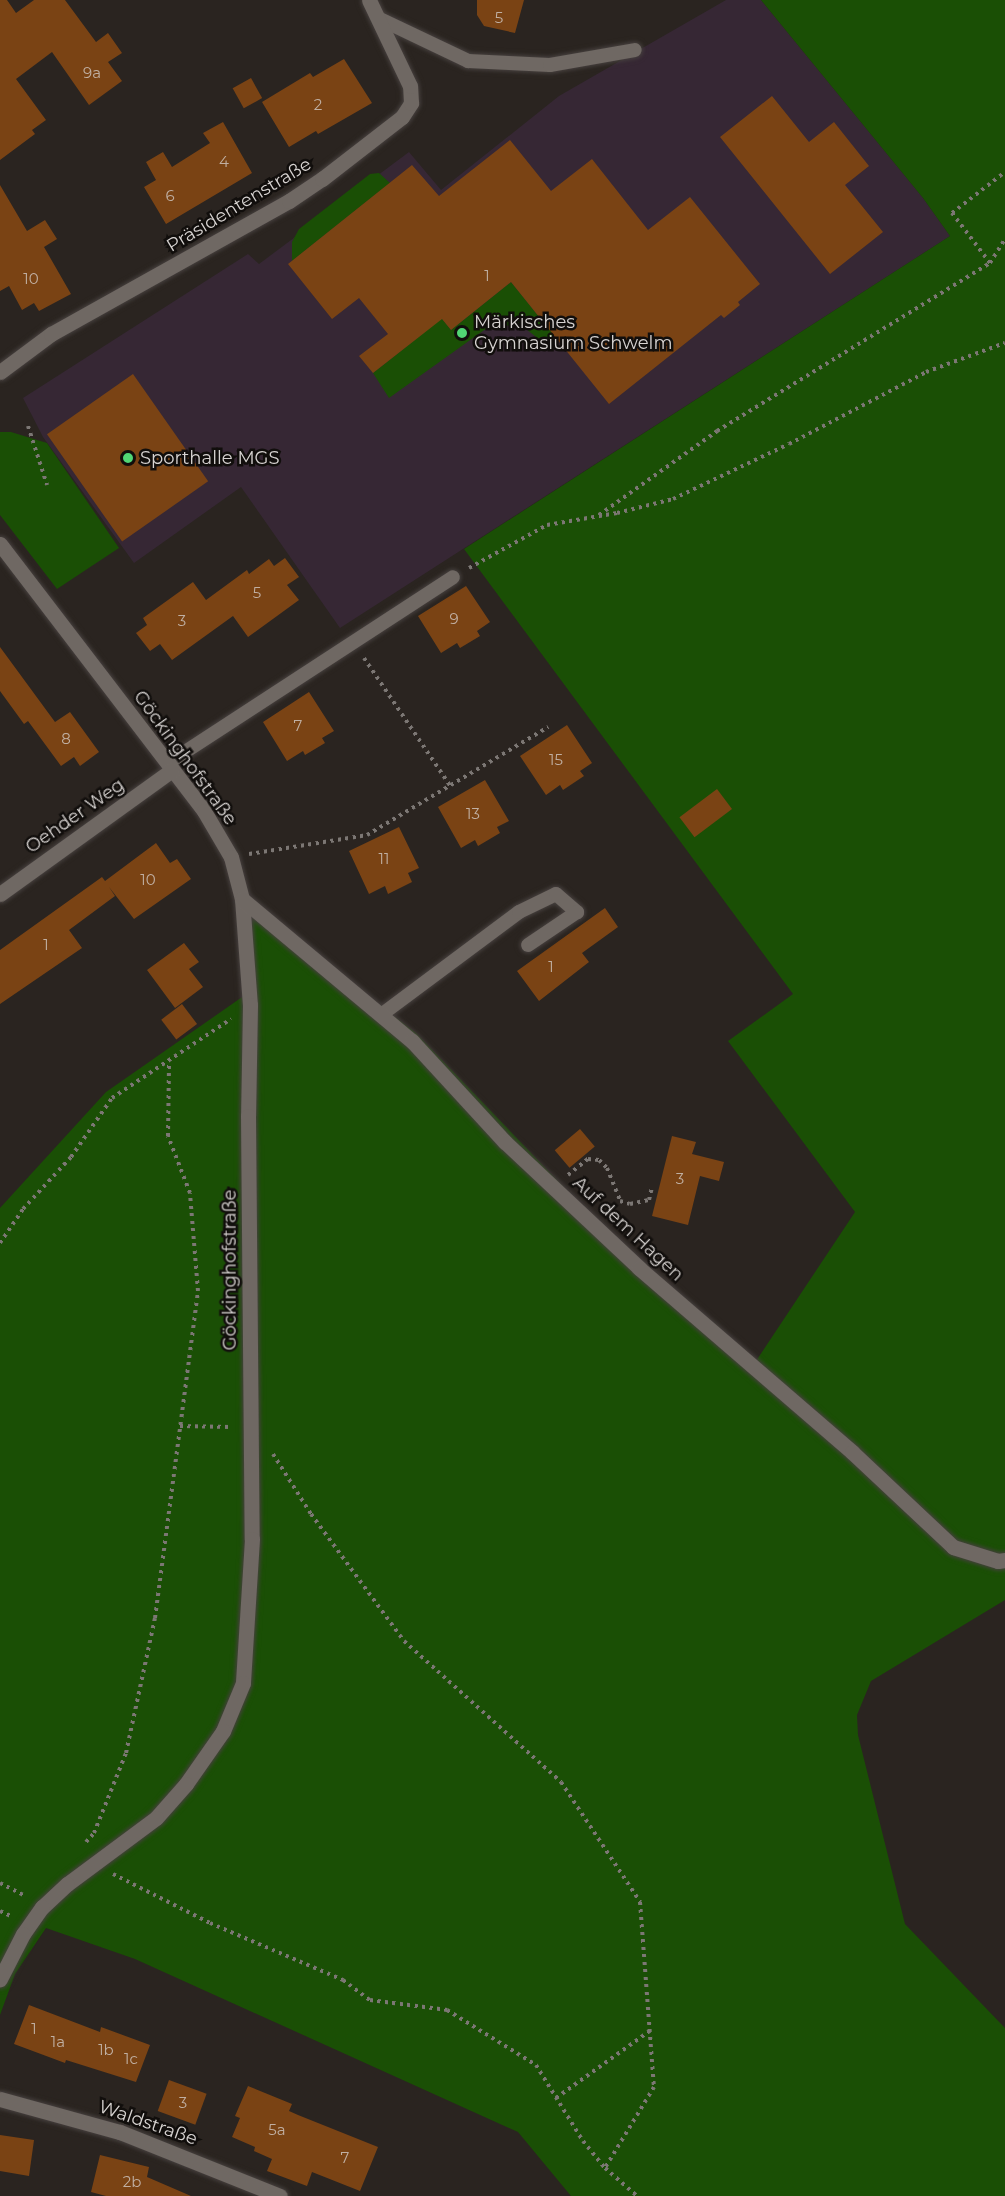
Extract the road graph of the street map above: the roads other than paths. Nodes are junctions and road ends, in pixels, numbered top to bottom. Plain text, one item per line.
1 (369, 0) edge
2 (380, 19) junction
3 (634, 50) dead end
4 (0, 372) edge
5 (0, 544) edge
6 (453, 577) road end
7 (170, 766) junction
8 (0, 894) edge
9 (242, 899) junction
10 (528, 945) dead end
11 (381, 1015) junction
12 (1005, 1560) edge
13 (0, 1979) edge
14 (0, 2098) edge
15 (280, 2196) edge

1 - 2 street, Präsidentenstraße
2 - 3 lane
2 - 4 street, Präsidentenstraße
5 - 7 street, Göckinghofstraße
6 - 7 lane
7 - 8 street, Oehder Weg
7 - 9 street, Göckinghofstraße
9 - 11 street, Auf dem Hagen
9 - 13 street, Göckinghofstraße
10 - 11 lane
11 - 12 street, Auf dem Hagen
14 - 15 street, Waldstraße

